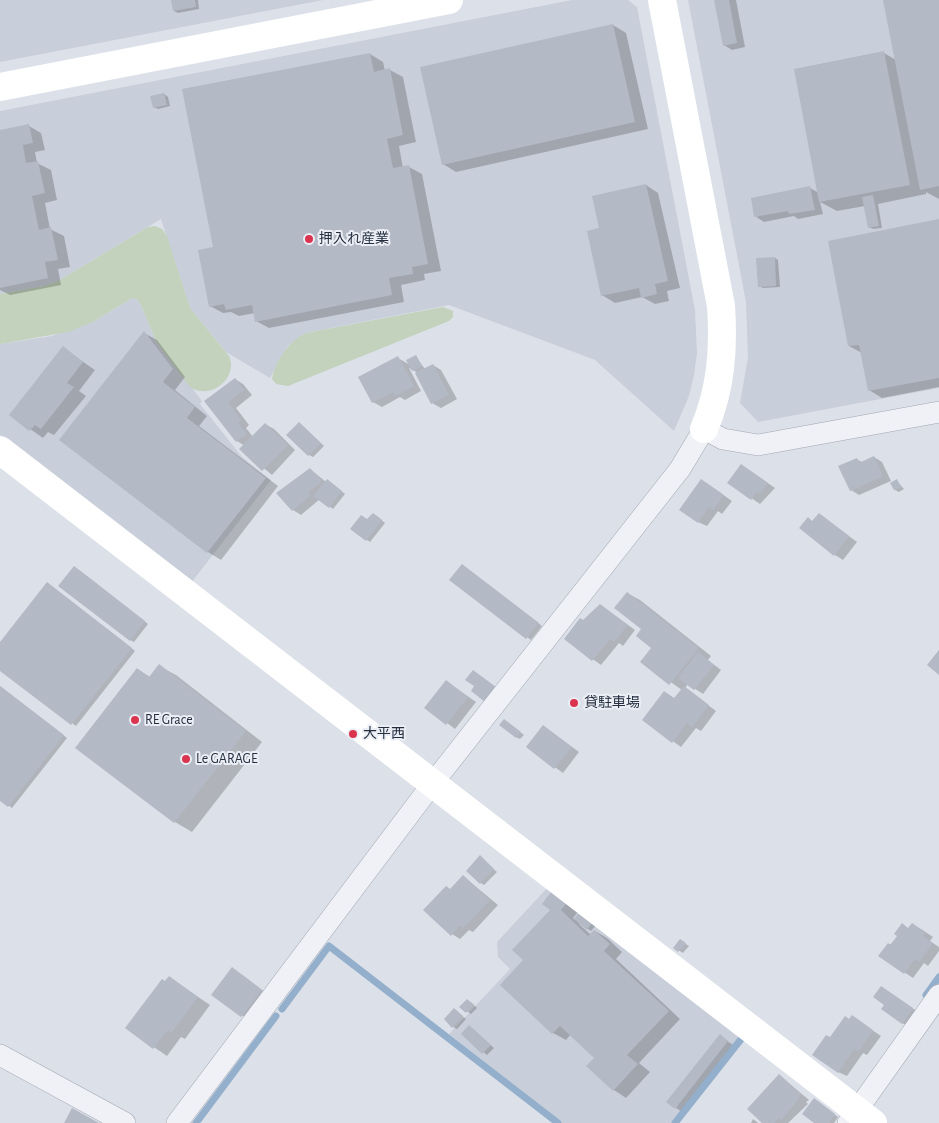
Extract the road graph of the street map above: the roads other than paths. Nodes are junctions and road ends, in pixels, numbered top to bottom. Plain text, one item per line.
1 (449, 0) edge
2 (662, 0) edge
3 (0, 87) edge
4 (939, 412) edge
5 (704, 429) junction
6 (0, 450) edge
7 (433, 783) junction
8 (939, 995) edge
9 (0, 1055) edge
10 (859, 1119) edge
11 (125, 1123) edge
12 (177, 1123) edge

1 - 3 street
2 - 5 street
4 - 5 street
5 - 7 street
6 - 7 street
7 - 10 street
7 - 12 street
8 - 10 street
9 - 11 street

